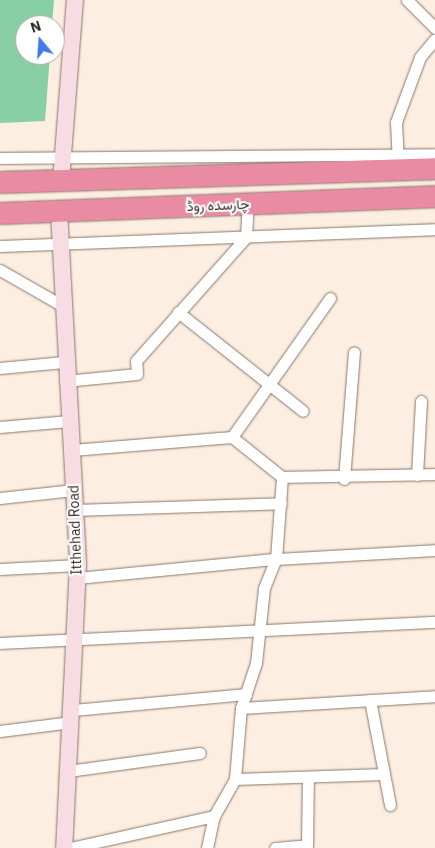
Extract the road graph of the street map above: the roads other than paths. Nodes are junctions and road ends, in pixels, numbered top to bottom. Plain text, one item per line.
1 (75, 0) edge
2 (408, 0) edge
3 (435, 28) edge
4 (435, 39) edge
5 (435, 154) edge
6 (62, 156) junction
7 (0, 158) edge
8 (398, 162) junction
9 (435, 168) edge
10 (61, 180) junction
11 (0, 182) edge
12 (435, 196) edge
13 (248, 203) junction
14 (59, 211) junction
15 (0, 213) edge
16 (435, 229) edge
17 (246, 237) junction
18 (60, 245) junction
19 (0, 246) edge
20 (0, 270) edge
21 (330, 298) dead end
22 (61, 305) junction
23 (178, 312) junction
24 (354, 352) dead end
25 (64, 362) junction
26 (0, 368) edge
27 (65, 381) junction
28 (268, 384) junction
29 (422, 401) dead end
30 (303, 411) dead end
31 (69, 421) junction
32 (0, 427) edge
33 (232, 437) junction
34 (72, 450) junction
35 (435, 474) edge
36 (417, 475) junction
37 (282, 478) junction
38 (344, 479) junction
39 (74, 490) junction
40 (0, 498) edge
41 (281, 503) junction
42 (74, 510) junction
43 (435, 550) edge
44 (276, 559) junction
45 (0, 569) edge
46 (77, 572) junction
47 (435, 622) edge
48 (258, 630) junction
49 (75, 640) junction
50 (0, 643) edge
51 (246, 694) junction
52 (435, 696) edge
53 (370, 700) junction
54 (241, 708) junction
55 (72, 716) junction
56 (0, 731) edge
57 (200, 753) dead end
58 (68, 772) junction
59 (384, 774) junction
60 (308, 777) junction
61 (235, 779) junction
62 (390, 805) dead end
63 (214, 816) junction
64 (64, 848) edge
65 (70, 848) edge
66 (207, 848) edge
67 (275, 848) edge

1 - 6 street
2 - 3 street
4 - 8 street
5 - 8 street
6 - 7 street
6 - 8 street
6 - 10 street
8 - 9 highway
8 - 10 highway
10 - 11 highway
12 - 13 highway, چارسدہ روڈ
13 - 14 highway, چارسدہ روڈ
13 - 17 street
14 - 15 highway, چارسدہ روڈ
14 - 18 street, Itthehad Road
16 - 17 street
17 - 18 street
17 - 23 street
18 - 19 street
18 - 22 street, Itthehad Road
20 - 22 street
21 - 28 street
22 - 25 street, Itthehad Road
23 - 27 street
23 - 28 street
24 - 38 street
25 - 26 street
25 - 27 street, Itthehad Road
27 - 31 street, Itthehad Road
28 - 30 street
28 - 33 street
29 - 36 street
31 - 32 street
31 - 34 street, Itthehad Road
33 - 34 street
33 - 37 street
34 - 39 street, Itthehad Road
35 - 36 street
36 - 38 street
37 - 38 street
37 - 41 street
39 - 40 street
39 - 42 street, Itthehad Road
41 - 42 street
41 - 44 street
42 - 46 street, Itthehad Road
43 - 44 street
44 - 46 street
44 - 48 street
45 - 46 street
46 - 49 street, Itthehad Road
47 - 48 street
48 - 49 street
48 - 51 street
49 - 50 street
49 - 55 street, Itthehad Road
51 - 54 street
51 - 55 street
52 - 53 street
53 - 54 street
53 - 59 street
54 - 61 street
55 - 56 street
55 - 58 street, Itthehad Road
57 - 58 street
58 - 64 street, Itthehad Road
59 - 60 street
59 - 62 street
60 - 61 street
60 - 67 street
61 - 63 street
63 - 65 street
63 - 66 street

